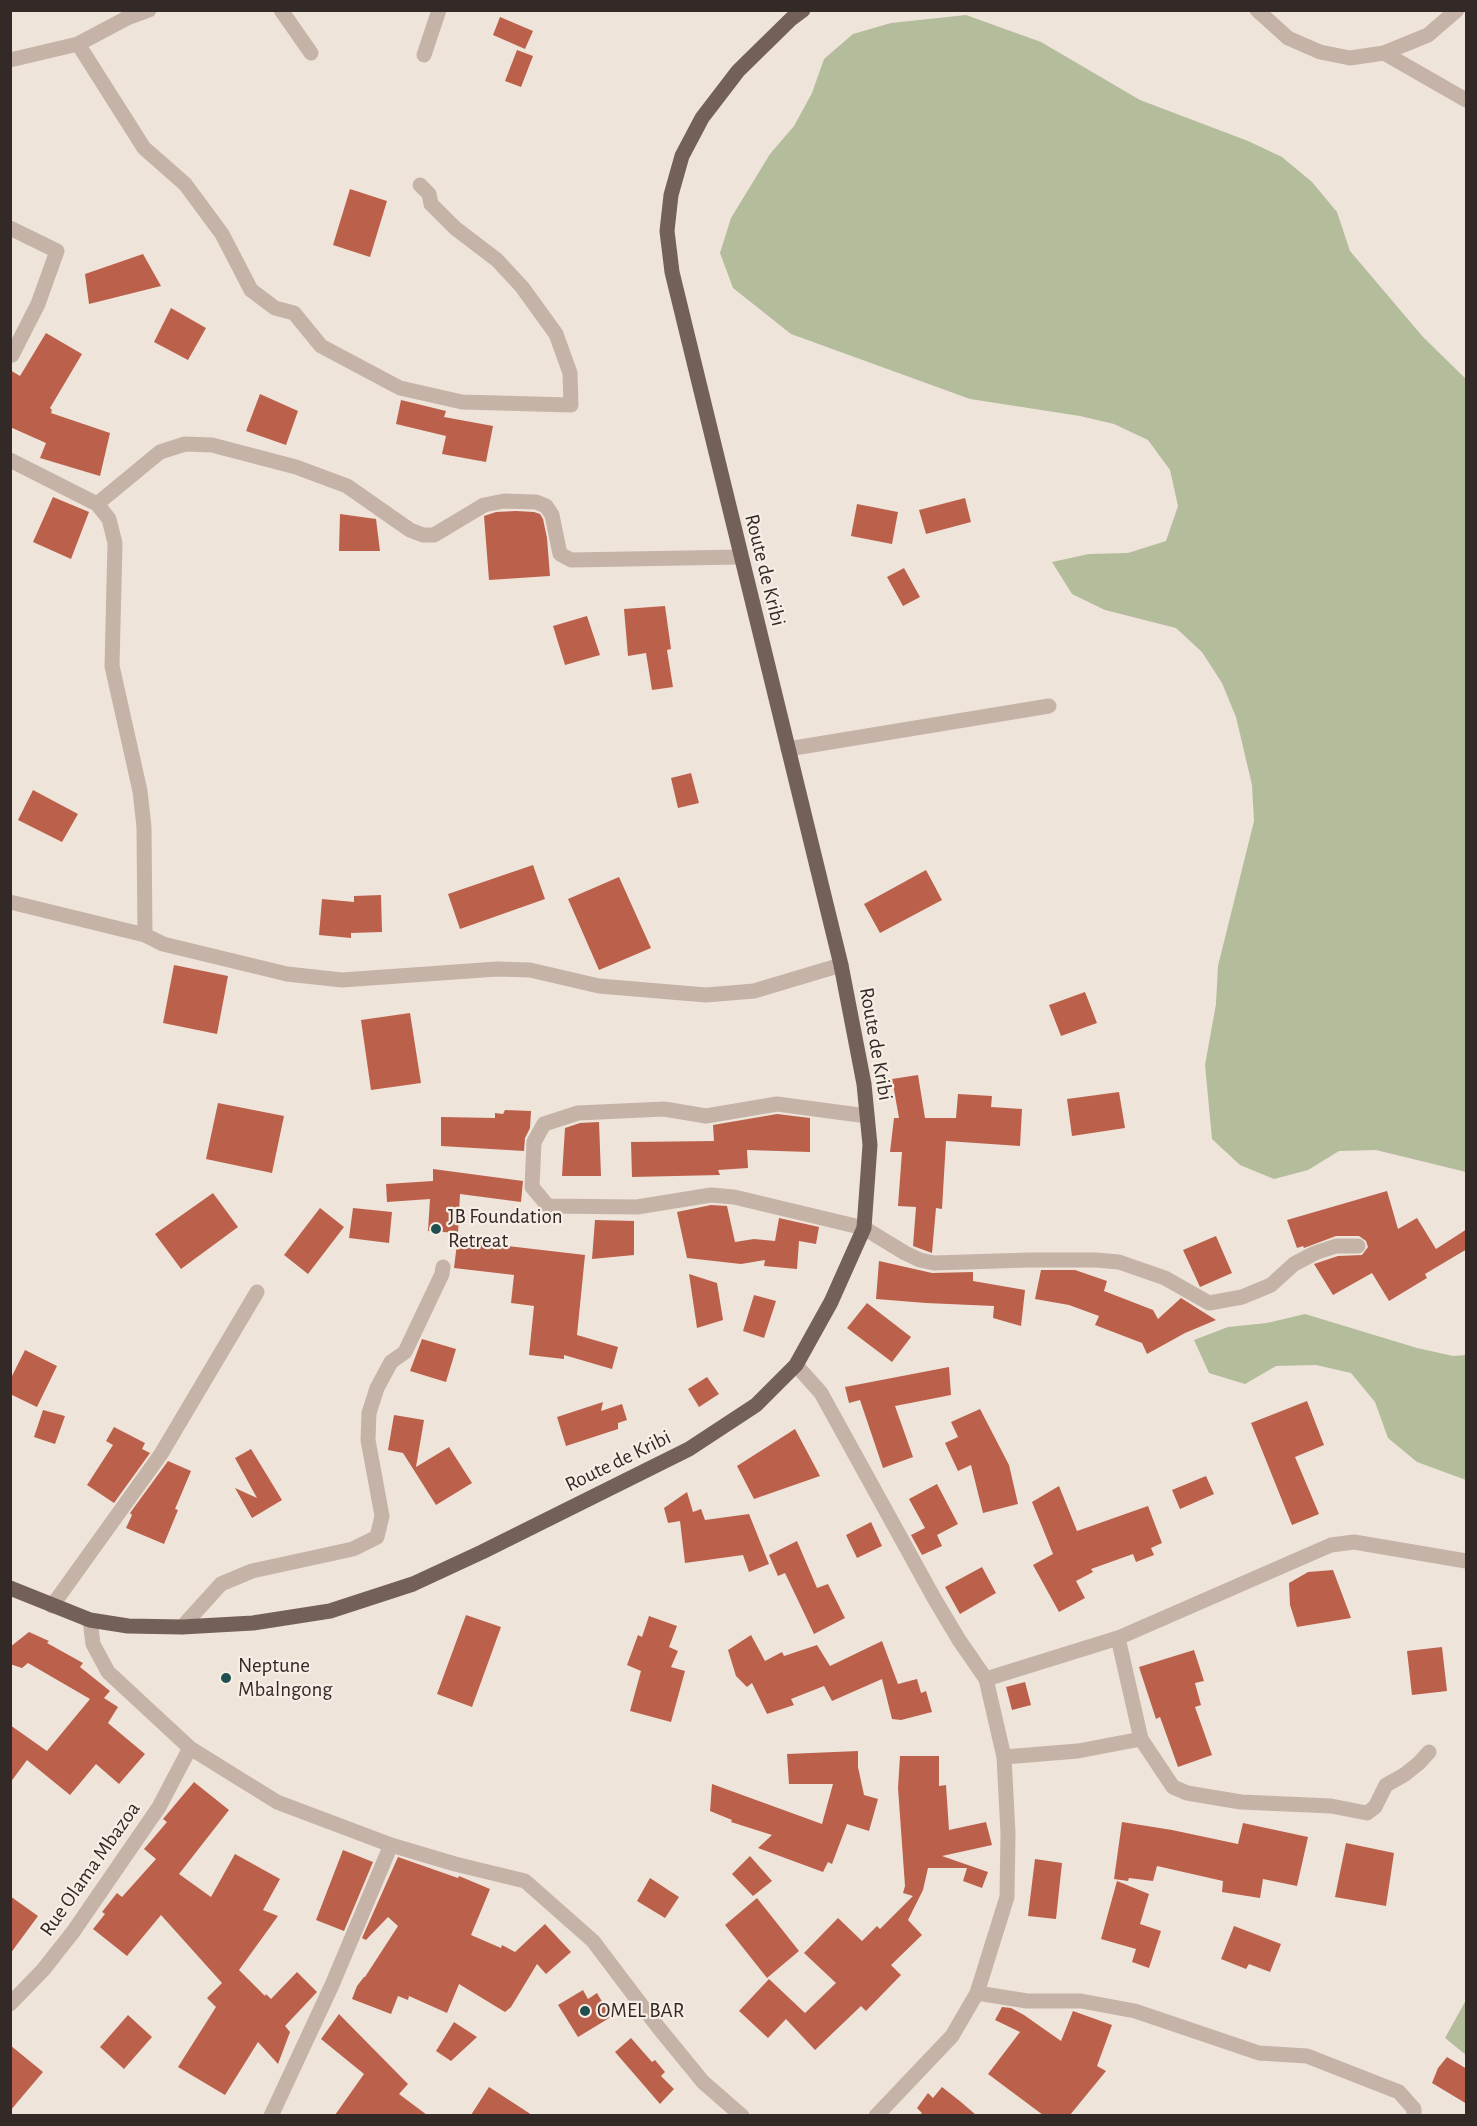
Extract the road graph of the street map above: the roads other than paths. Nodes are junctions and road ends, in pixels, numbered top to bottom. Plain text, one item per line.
1 (149, 10) edge
2 (281, 10) edge
3 (439, 10) edge
4 (803, 10) edge
5 (1257, 10) edge
6 (1457, 10) edge
7 (78, 44) junction
8 (310, 53) dead end
9 (1384, 53) junction
10 (424, 55) dead end
11 (10, 60) edge
12 (1467, 100) edge
13 (420, 185) dead end
14 (10, 228) edge
15 (12, 355) edge
16 (10, 460) edge
17 (97, 504) junction
18 (740, 557) junction
19 (1049, 706) dead end
20 (788, 749) junction
21 (10, 902) edge
22 (145, 935) junction
23 (841, 965) junction
24 (867, 1116) junction
25 (864, 1228) junction
26 (1358, 1246) dead end
27 (444, 1267) dead end
28 (257, 1292) dead end
29 (796, 1365) junction
30 (1467, 1562) edge
31 (10, 1588) edge
32 (52, 1606) junction
33 (90, 1620) junction
34 (182, 1627) junction
35 (1118, 1638) junction
36 (986, 1679) junction
37 (1141, 1738) junction
38 (190, 1748) junction
39 (1429, 1752) dead end
40 (1004, 1757) junction
41 (391, 1845) junction
42 (977, 1993) junction
43 (10, 2004) edge
44 (724, 2110) edge
45 (271, 2115) edge
46 (742, 2115) edge
47 (876, 2115) edge
48 (1414, 2115) edge

1 - 7 street
2 - 8 street
3 - 10 street
4 - 18 main road, Route de Kribi
5 - 9 street
6 - 9 street
7 - 11 street
7 - 13 street
9 - 12 street
14 - 15 street
16 - 17 street
17 - 18 street
17 - 22 street
18 - 20 main road, Route de Kribi
19 - 20 street
20 - 23 main road, Route de Kribi
21 - 22 street
22 - 23 street
23 - 24 main road, Route de Kribi
24 - 25 main road, Route de Kribi
24 - 25 street
25 - 26 street
25 - 29 main road, Route de Kribi
27 - 34 street
28 - 32 street
29 - 34 main road, Route de Kribi
29 - 36 street
30 - 35 street
31 - 32 main road, Route de Kribi
32 - 33 main road, Route de Kribi
33 - 34 main road, Route de Kribi
33 - 38 street
35 - 36 street
35 - 37 street
36 - 40 street
37 - 39 street
37 - 40 street
38 - 41 street
38 - 43 street, Rue Olama Mbazoa
40 - 42 street
41 - 44 street
41 - 45 street
42 - 47 street
42 - 48 street
44 - 46 street

